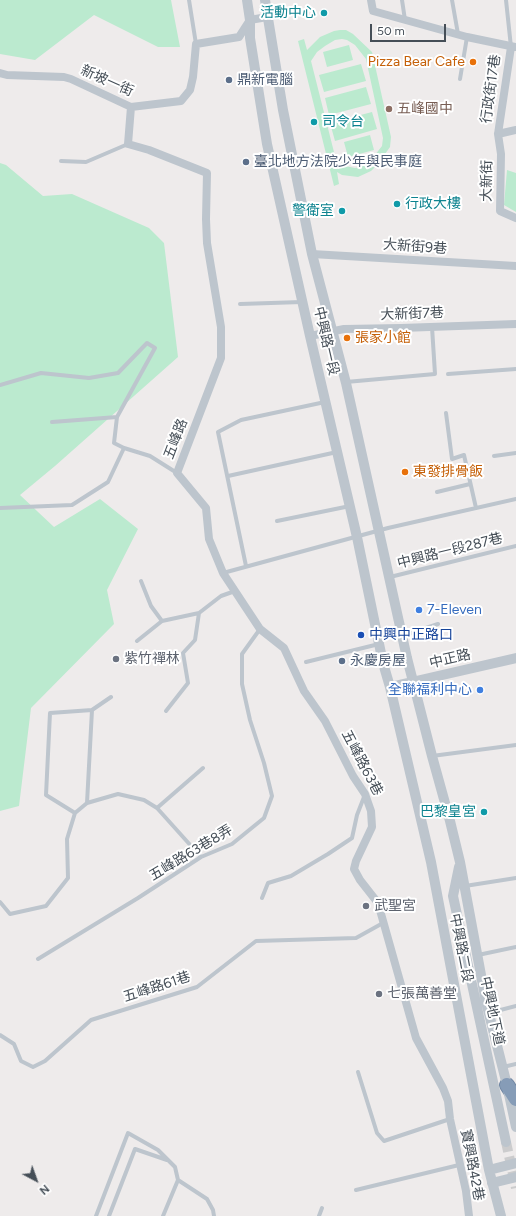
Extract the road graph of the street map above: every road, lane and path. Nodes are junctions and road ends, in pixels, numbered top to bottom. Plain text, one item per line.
1 (189, 0) edge
2 (247, 0) edge
3 (265, 0) edge
4 (371, 0) edge
5 (402, 0) edge
6 (452, 0) edge
7 (506, 0) edge
8 (268, 17) junction
9 (250, 20) junction
10 (405, 20) junction
11 (458, 34) junction
12 (467, 37) junction
13 (196, 44) junction
14 (513, 47) edge
15 (0, 73) edge
16 (460, 79) dead end
17 (131, 107) junction
18 (516, 130) edge
19 (498, 134) junction
20 (128, 144) junction
21 (62, 161) dead end
22 (516, 218) edge
23 (312, 254) junction
24 (516, 266) edge
25 (303, 302) junction
26 (240, 304) dead end
27 (516, 324) edge
28 (432, 327) junction
29 (333, 331) junction
30 (310, 336) junction
31 (516, 369) edge
32 (448, 374) dead end
33 (346, 382) junction
34 (0, 385) edge
35 (326, 402) junction
36 (446, 413) dead end
37 (118, 417) junction
38 (52, 422) dead end
39 (124, 448) junction
40 (338, 452) junction
41 (516, 453) edge
42 (494, 456) dead end
43 (177, 474) junction
44 (228, 476) junction
45 (470, 484) junction
46 (437, 492) dead end
47 (516, 499) edge
48 (350, 506) junction
49 (0, 508) edge
50 (476, 508) junction
51 (277, 521) dead end
52 (379, 531) junction
53 (357, 537) junction
54 (516, 546) edge
55 (246, 566) junction
56 (223, 573) junction
57 (389, 577) junction
58 (141, 581) dead end
59 (234, 591) junction
60 (200, 613) junction
61 (162, 621) junction
62 (438, 624) dead end
63 (260, 629) junction
64 (402, 636) junction
65 (137, 641) dead end
66 (379, 643) junction
67 (516, 658) edge
68 (306, 662) dead end
69 (413, 681) junction
70 (390, 687) junction
71 (111, 697) dead end
72 (92, 710) junction
73 (166, 711) dead end
74 (516, 745) edge
75 (432, 756) junction
76 (203, 768) dead end
77 (365, 794) junction
78 (87, 803) junction
79 (157, 808) junction
80 (75, 813) junction
81 (201, 857) junction
82 (460, 862) junction
83 (516, 878) edge
84 (465, 886) junction
85 (262, 898) dead end
86 (0, 902) edge
87 (384, 923) junction
88 (516, 947) edge
89 (478, 955) junction
90 (38, 959) dead end
91 (516, 1006) edge
92 (489, 1013) junction
93 (0, 1035) edge
94 (516, 1064) edge
95 (358, 1072) dead end
96 (507, 1080) edge
97 (516, 1099) edge
98 (450, 1119) junction
99 (516, 1127) edge
100 (506, 1142) tunnel mouth
101 (169, 1161) junction
102 (516, 1163) edge
103 (459, 1165) junction
104 (489, 1170) junction
105 (516, 1177) edge
106 (178, 1180) junction
107 (492, 1183) junction
108 (356, 1190) dead end
109 (322, 1208) dead end
110 (96, 1216) edge
111 (109, 1216) edge
112 (163, 1216) edge
113 (214, 1216) edge
114 (319, 1216) edge
115 (469, 1216) edge
116 (500, 1216) edge

1 - 13 lane
2 - 9 street, 中興路一段
3 - 8 street, 中興路一段
4 - 10 street
5 - 10 lane
6 - 11 lane
7 - 14 lane
8 - 9 street
8 - 23 street, 中興路一段
9 - 13 street
9 - 25 street, 中興路一段
10 - 11 street
11 - 12 street
12 - 14 street
12 - 16 lane
13 - 17 street, 新坡一街
14 - 19 street, 行政街17巷
15 - 17 street, 新坡一街
17 - 20 street
18 - 19 street
19 - 22 street, 大新街
20 - 21 lane
20 - 43 street, 五峰路
23 - 24 street, 大新街9巷
23 - 29 street, 中興路一段
25 - 26 lane
25 - 30 street, 中興路一段
27 - 28 street, 大新街7巷
28 - 29 street, 大新街7巷
28 - 33 lane
29 - 30 street, 大新街7巷
29 - 33 street, 中興路一段
30 - 35 street, 中興路一段
31 - 32 lane
33 - 52 street, 中興路一段
34 - 37 lane
35 - 40 street, 中興路一段
35 - 44 lane
36 - 45 lane
37 - 38 lane
37 - 39 lane
39 - 43 lane
39 - 49 lane
40 - 44 lane
40 - 48 street, 中興路一段
41 - 42 lane
43 - 56 street, 五峰路
44 - 55 lane
45 - 46 lane
45 - 50 lane
47 - 50 lane
48 - 51 lane
48 - 53 street, 中興路一段
50 - 52 lane
52 - 53 lane
52 - 57 street, 中興路一段
53 - 55 lane
53 - 66 street, 中興路一段
54 - 57 lane, 中興路一段287巷
55 - 56 lane
56 - 59 street, 五峰路63巷
57 - 64 street, 中興路一段
58 - 61 lane
59 - 60 lane
59 - 63 street, 五峰路63巷
60 - 61 lane
60 - 73 lane
61 - 65 lane
62 - 64 lane
63 - 77 street, 五峰路63巷
63 - 81 lane, 五峰路63巷8弄
64 - 69 street, 中興路一段
66 - 68 lane
66 - 70 street, 中興路一段
67 - 69 street, 中正路
69 - 70 street, 中正路
69 - 75 street, 中興路二段
70 - 104 street, 中興路二段
71 - 72 lane
72 - 78 lane
72 - 80 lane
74 - 75 lane
75 - 82 street, 中興路二段
76 - 79 lane
77 - 85 lane
77 - 87 street, 五峰路63巷
78 - 79 lane
78 - 80 lane
79 - 81 lane
80 - 86 lane
81 - 90 lane, 五峰路63巷8弄
82 - 84 street, 中興路二段
82 - 100 street, 中興地下道
83 - 84 lane
84 - 89 street, 中興路二段
87 - 93 lane, 五峰路61巷
87 - 98 street, 五峰路63巷
88 - 89 lane
89 - 92 street, 中興路二段
91 - 92 lane
92 - 96 street, 中興路二段
94 - 96 lane
95 - 98 lane
96 - 97 highway
96 - 99 street, 中興路二段
98 - 103 street, 寶興路42巷
101 - 106 lane
101 - 110 lane
101 - 111 lane
102 - 104 street
103 - 108 lane
103 - 115 street, 寶興路42巷
104 - 107 street, 中興路二段
105 - 107 street
106 - 112 lane
106 - 113 lane
107 - 116 street, 中興路二段
109 - 114 lane

